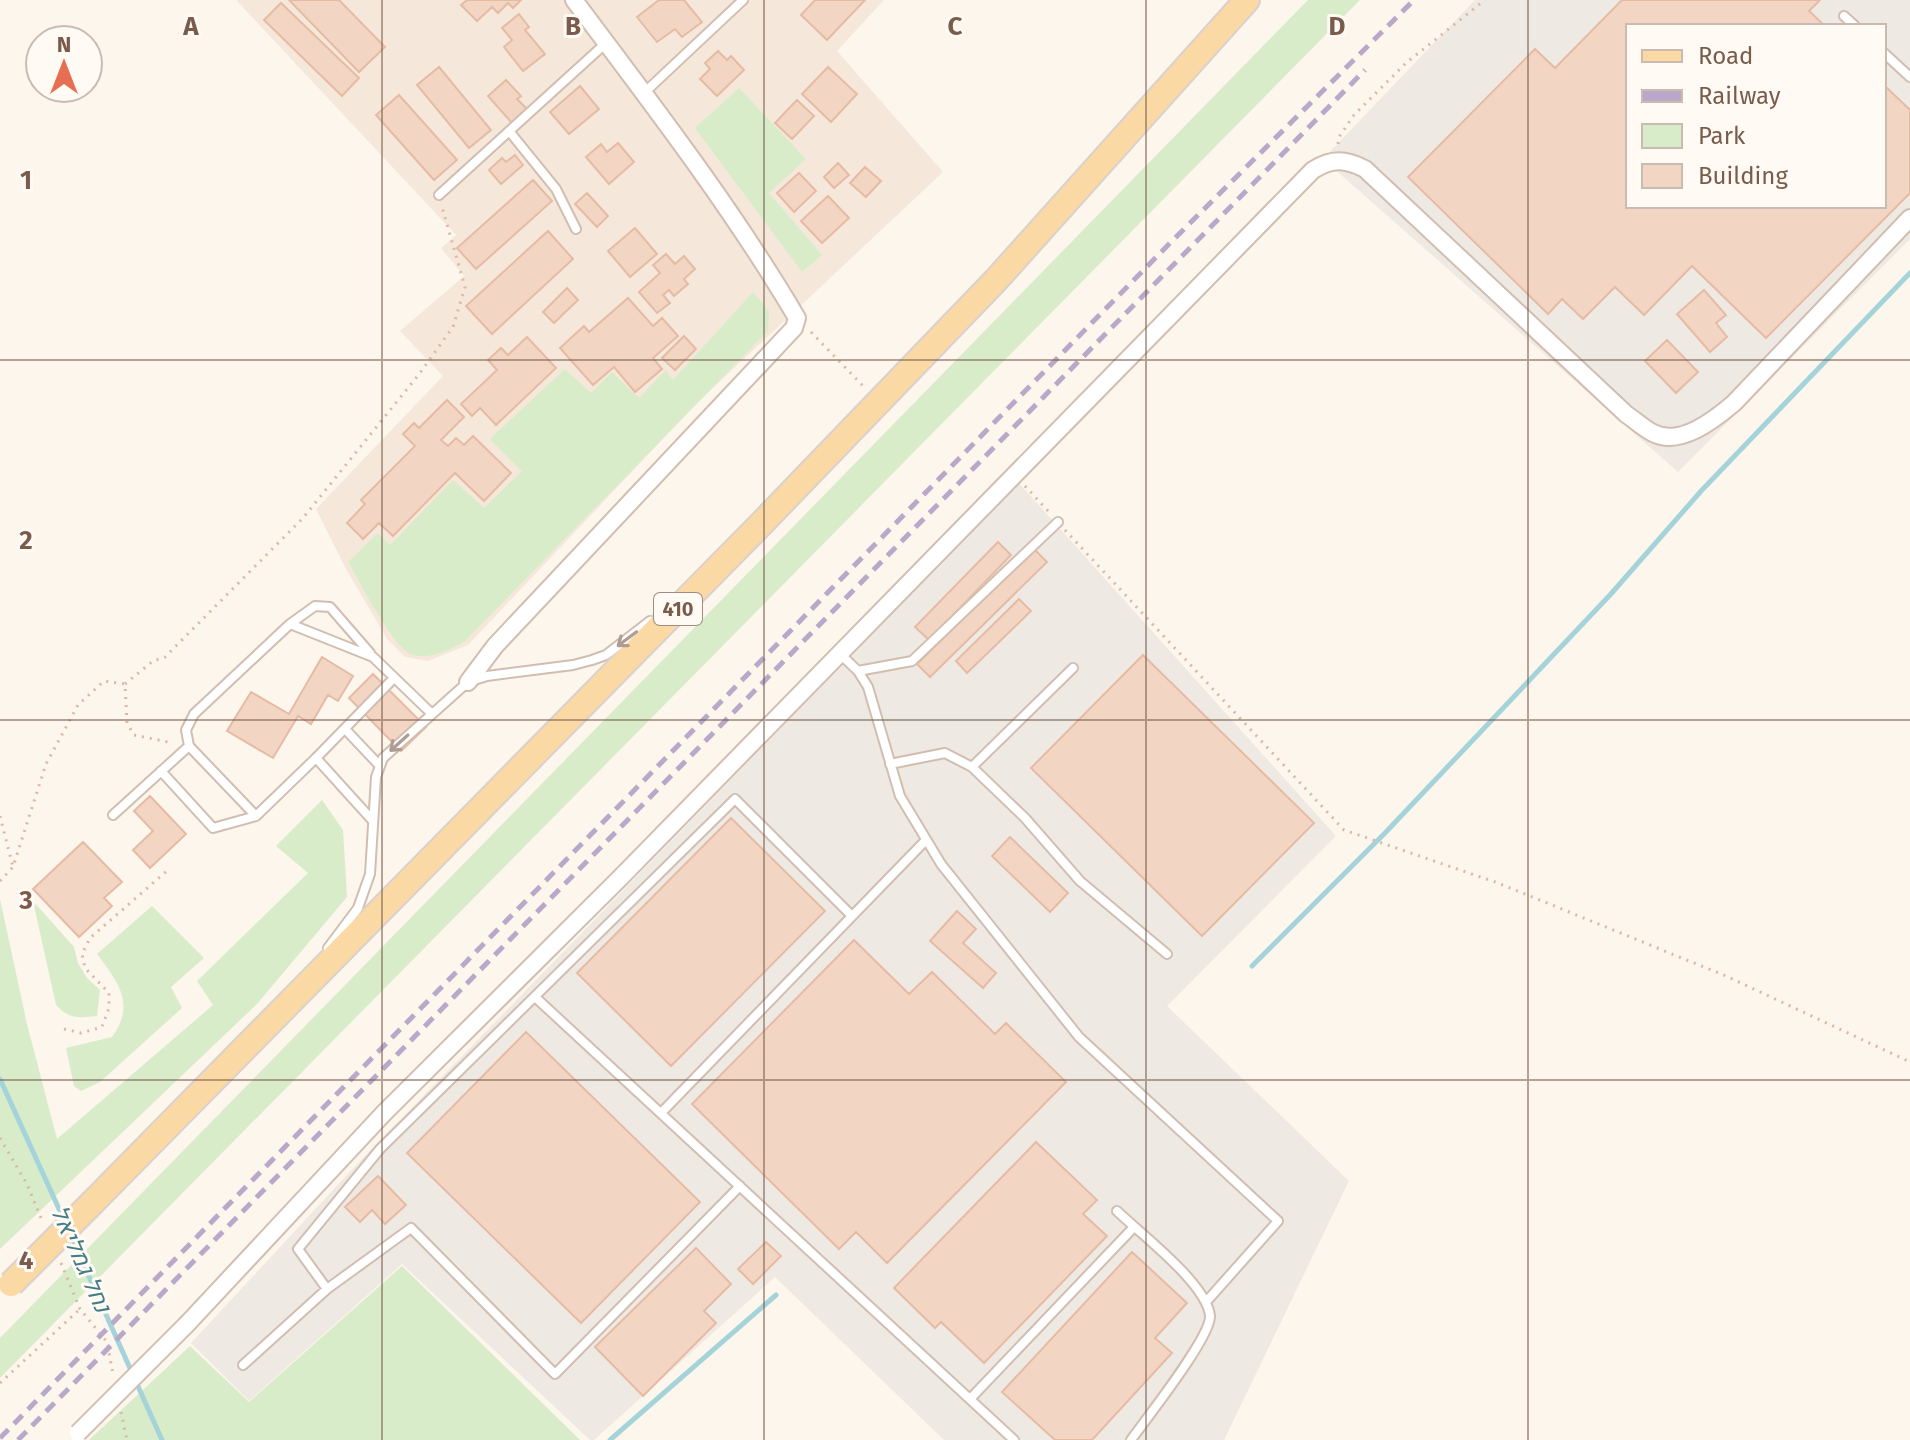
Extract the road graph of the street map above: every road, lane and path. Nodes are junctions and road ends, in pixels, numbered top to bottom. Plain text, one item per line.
1 (574, 0) edge
2 (743, 0) edge
3 (1247, 0) edge
4 (1485, 0) edge
5 (1844, 16) dead end
6 (1853, 24) edge
7 (606, 43) junction
8 (1886, 55) edge
9 (1910, 77) edge
10 (644, 93) junction
11 (509, 131) junction
12 (1334, 161) junction
13 (439, 195) joint
14 (1910, 218) edge
15 (576, 229) dead end
16 (797, 318) junction
17 (878, 402) junction
18 (1014, 474) junction
19 (1058, 522) junction
20 (711, 574) junction
21 (290, 624) junction
22 (839, 653) junction
23 (373, 657) junction
24 (1073, 668) dead end
25 (858, 671) junction
26 (394, 678) junction
27 (468, 682) junction
28 (125, 684) junction
29 (432, 714) junction
30 (345, 729) junction
31 (189, 746) junction
32 (316, 758) junction
33 (890, 764) junction
34 (380, 766) junction
35 (972, 767) junction
36 (161, 771) junction
37 (113, 815) dead end
38 (0, 816) edge
39 (256, 816) junction
40 (373, 821) junction
41 (926, 840) junction
42 (13, 867) junction
43 (168, 870) dead end
44 (0, 881) edge
45 (852, 916) junction
46 (1167, 954) dead end
47 (535, 997) junction
48 (276, 1018) junction
49 (64, 1029) dead end
50 (1910, 1062) edge
51 (661, 1113) junction
52 (0, 1138) edge
53 (27, 1184) dead end
54 (740, 1186) junction
55 (1117, 1211) dead end
56 (1134, 1227) junction
57 (327, 1289) junction
58 (5, 1290) edge
59 (1206, 1302) junction
60 (243, 1365) dead end
61 (113, 1377) dead end
62 (0, 1383) edge
63 (970, 1399) junction
64 (119, 1402) dead end
65 (75, 1436) edge
66 (127, 1440) edge
67 (1014, 1440) edge
68 (1131, 1440) edge

1 - 7 street
2 - 10 lane
3 - 17 main road, 410
4 - 12 path
5 - 6 lane
7 - 10 street
7 - 11 lane
8 - 9 lane
10 - 16 street
11 - 13 lane
11 - 15 lane
12 - 14 street
12 - 18 street
13 - 28 path
16 - 17 path
16 - 27 street
17 - 20 main road, 410
18 - 19 path
18 - 22 street
19 - 25 lane
19 - 50 path
20 -> 27 lane
20 - 48 main road, 410
21 - 23 lane
21 - 23 lane
21 - 31 lane
22 - 25 lane
22 - 65 street, bridge
23 - 26 lane
24 - 35 lane
25 - 33 lane
26 - 29 lane
26 - 30 lane
27 - 29 lane
28 - 31 path
28 - 42 path
29 -> 34 lane
30 - 32 lane
30 - 34 lane
31 - 36 lane
31 - 39 lane
32 - 39 lane
32 - 40 lane
33 - 35 lane
33 - 41 lane
34 - 40 lane
35 - 46 lane
36 - 37 lane
36 - 39 lane
38 - 42 path
40 - 48 lane
41 - 45 lane
41 - 59 lane
42 - 44 path
43 - 49 path
45 - 47 lane
45 - 51 lane
47 - 51 lane
47 - 57 lane
48 - 58 main road, 410, bridge
51 - 54 lane
52 - 53 path
54 - 57 lane
54 - 63 lane
55 - 56 lane
56 - 59 lane
56 - 63 lane
57 - 60 lane
59 - 68 lane
61 - 62 path
63 - 67 lane
64 - 66 path

